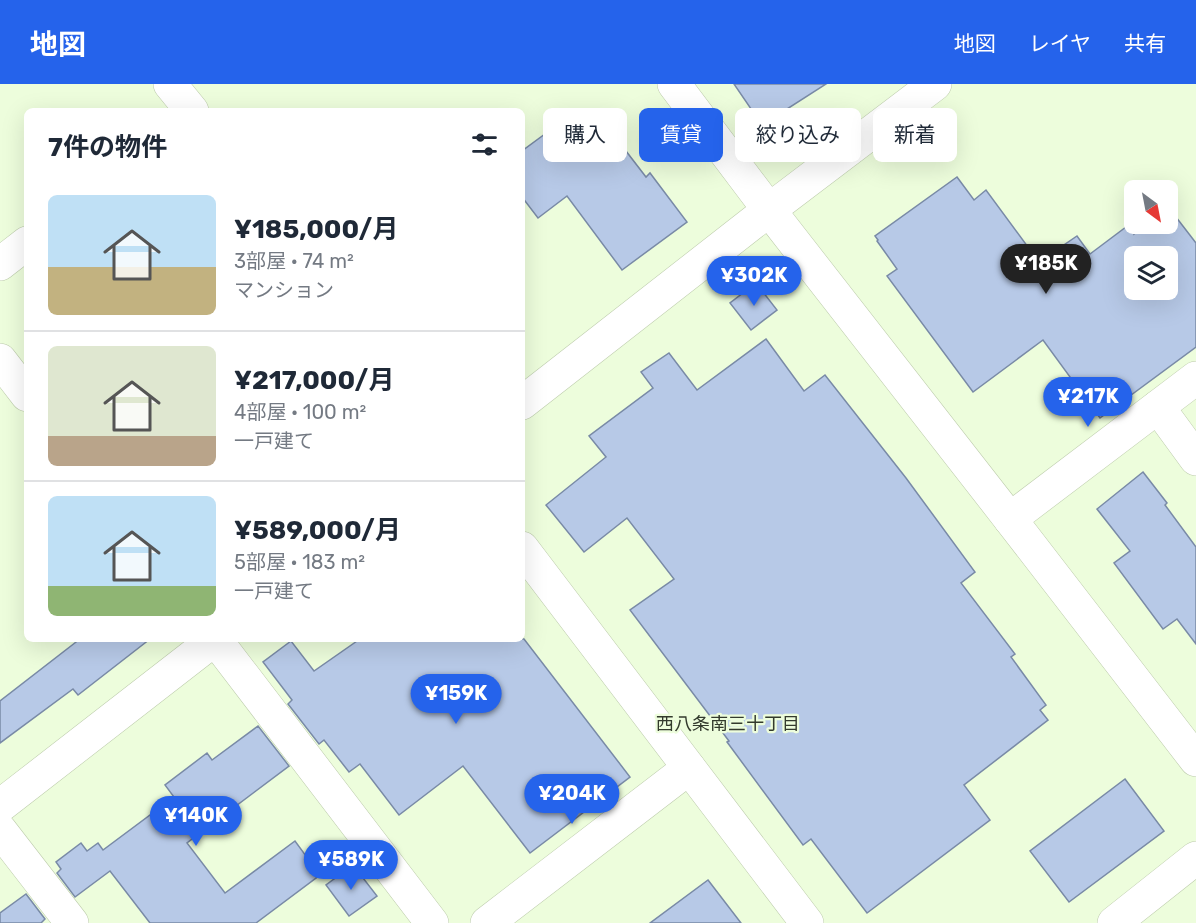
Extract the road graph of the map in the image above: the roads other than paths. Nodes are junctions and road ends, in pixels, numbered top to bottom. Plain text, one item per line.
1 (170, 84) edge
2 (674, 84) edge
3 (935, 84) edge
4 (189, 108) edge
5 (770, 210) junction
6 (24, 245) edge
7 (0, 264) edge
8 (0, 360) edge
9 (1196, 378) edge
10 (24, 391) edge
11 (525, 401) edge
12 (1158, 407) junction
13 (1196, 459) edge
14 (1010, 519) junction
15 (525, 552) edge
16 (211, 642) edge
17 (217, 642) edge
18 (1196, 760) edge
19 (689, 768) junction
20 (0, 806) edge
21 (0, 830) edge
22 (1196, 858) edge
23 (72, 923) edge
24 (432, 923) edge
25 (486, 923) edge
26 (807, 923) edge
27 (1114, 923) edge

1 - 4 street
2 - 5 street
3 - 5 street
5 - 11 street
5 - 14 street
6 - 7 street
8 - 10 street
9 - 12 street
12 - 13 street
12 - 14 street
14 - 18 street
15 - 19 street
16 - 20 street
17 - 24 street
19 - 25 street
19 - 26 street
21 - 23 street
22 - 27 street

